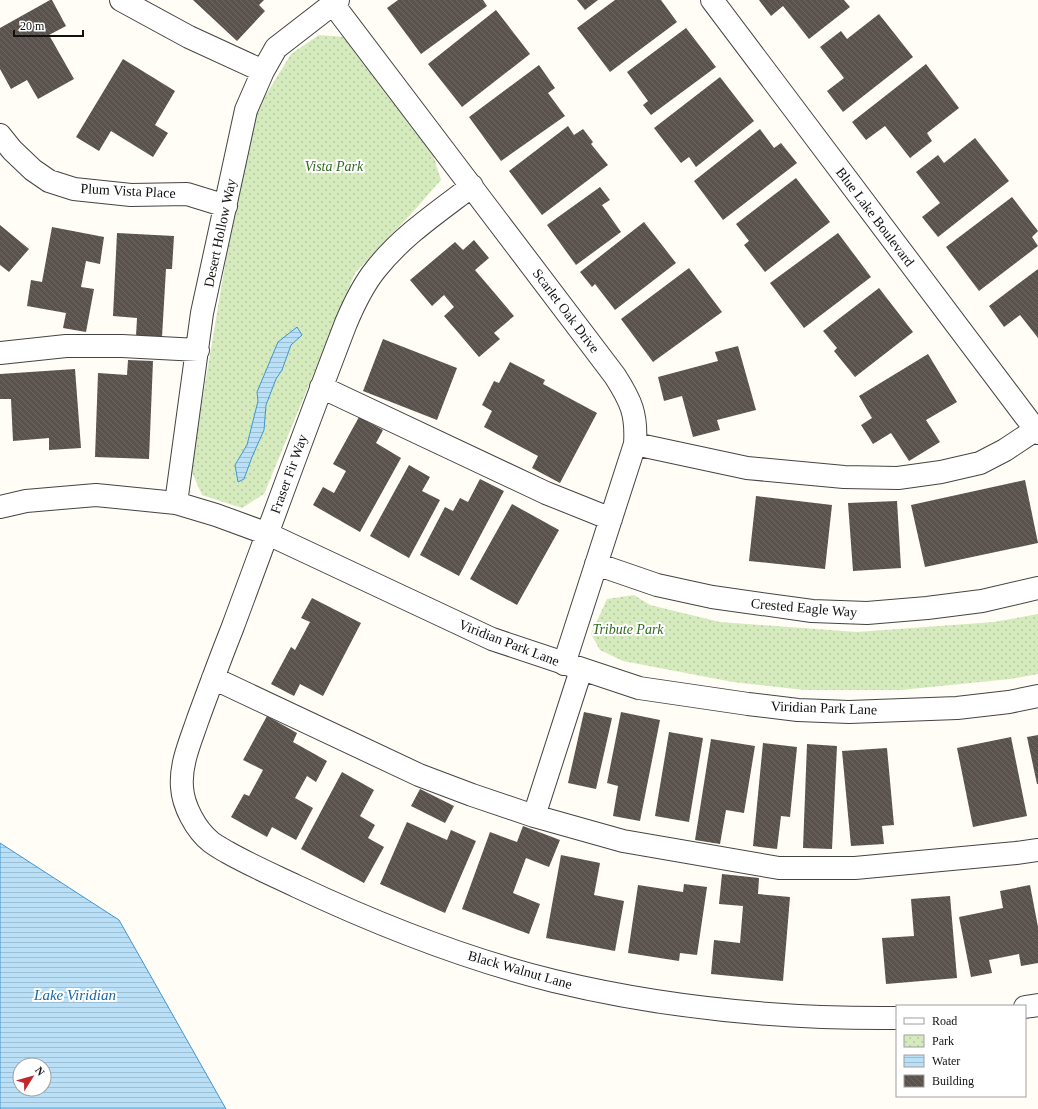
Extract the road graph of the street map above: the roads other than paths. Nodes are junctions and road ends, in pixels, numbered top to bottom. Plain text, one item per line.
1 (121, 0) edge
2 (712, 0) edge
3 (335, 2) edge
4 (263, 71) junction
5 (0, 135) edge
6 (472, 186) junction
7 (226, 206) junction
8 (198, 350) junction
9 (0, 353) edge
10 (321, 386) junction
11 (1037, 431) edge
12 (635, 444) junction
13 (176, 503) junction
14 (0, 507) edge
15 (611, 519) junction
16 (268, 534) junction
17 (596, 564) junction
18 (1038, 588) edge
19 (573, 667) junction
20 (213, 678) junction
21 (1038, 696) edge
22 (186, 805) joint
23 (534, 816) junction
24 (1038, 850) edge
25 (1038, 1005) edge
26 (1026, 1007) edge
27 (896, 1018) edge

1 - 4 street
2 - 11 street, Blue Lake Boulevard
3 - 4 street, Desert Hollow Way
3 - 6 street, Scarlet Oak Drive
4 - 7 street, Desert Hollow Way
5 - 7 street, Plum Vista Place
6 - 10 street, Fraser Fir Way
6 - 12 street, Scarlet Oak Drive
7 - 8 street, Desert Hollow Way
8 - 9 street
8 - 13 street, Desert Hollow Way
10 - 15 street
10 - 16 street, Fraser Fir Way
11 - 12 street
12 - 15 street, Scarlet Oak Drive
13 - 14 street, Viridian Park Lane
13 - 16 street, Viridian Park Lane
15 - 17 street, Scarlet Oak Drive
16 - 19 street, Viridian Park Lane
16 - 20 street, Fraser Fir Way
17 - 18 street, Crested Eagle Way
17 - 19 street, Scarlet Oak Drive
19 - 21 street, Viridian Park Lane
19 - 23 street, Scarlet Oak Drive
20 - 22 street, Fraser Fir Way
20 - 23 street
22 - 27 street, Black Walnut Lane
23 - 24 street
25 - 26 street

